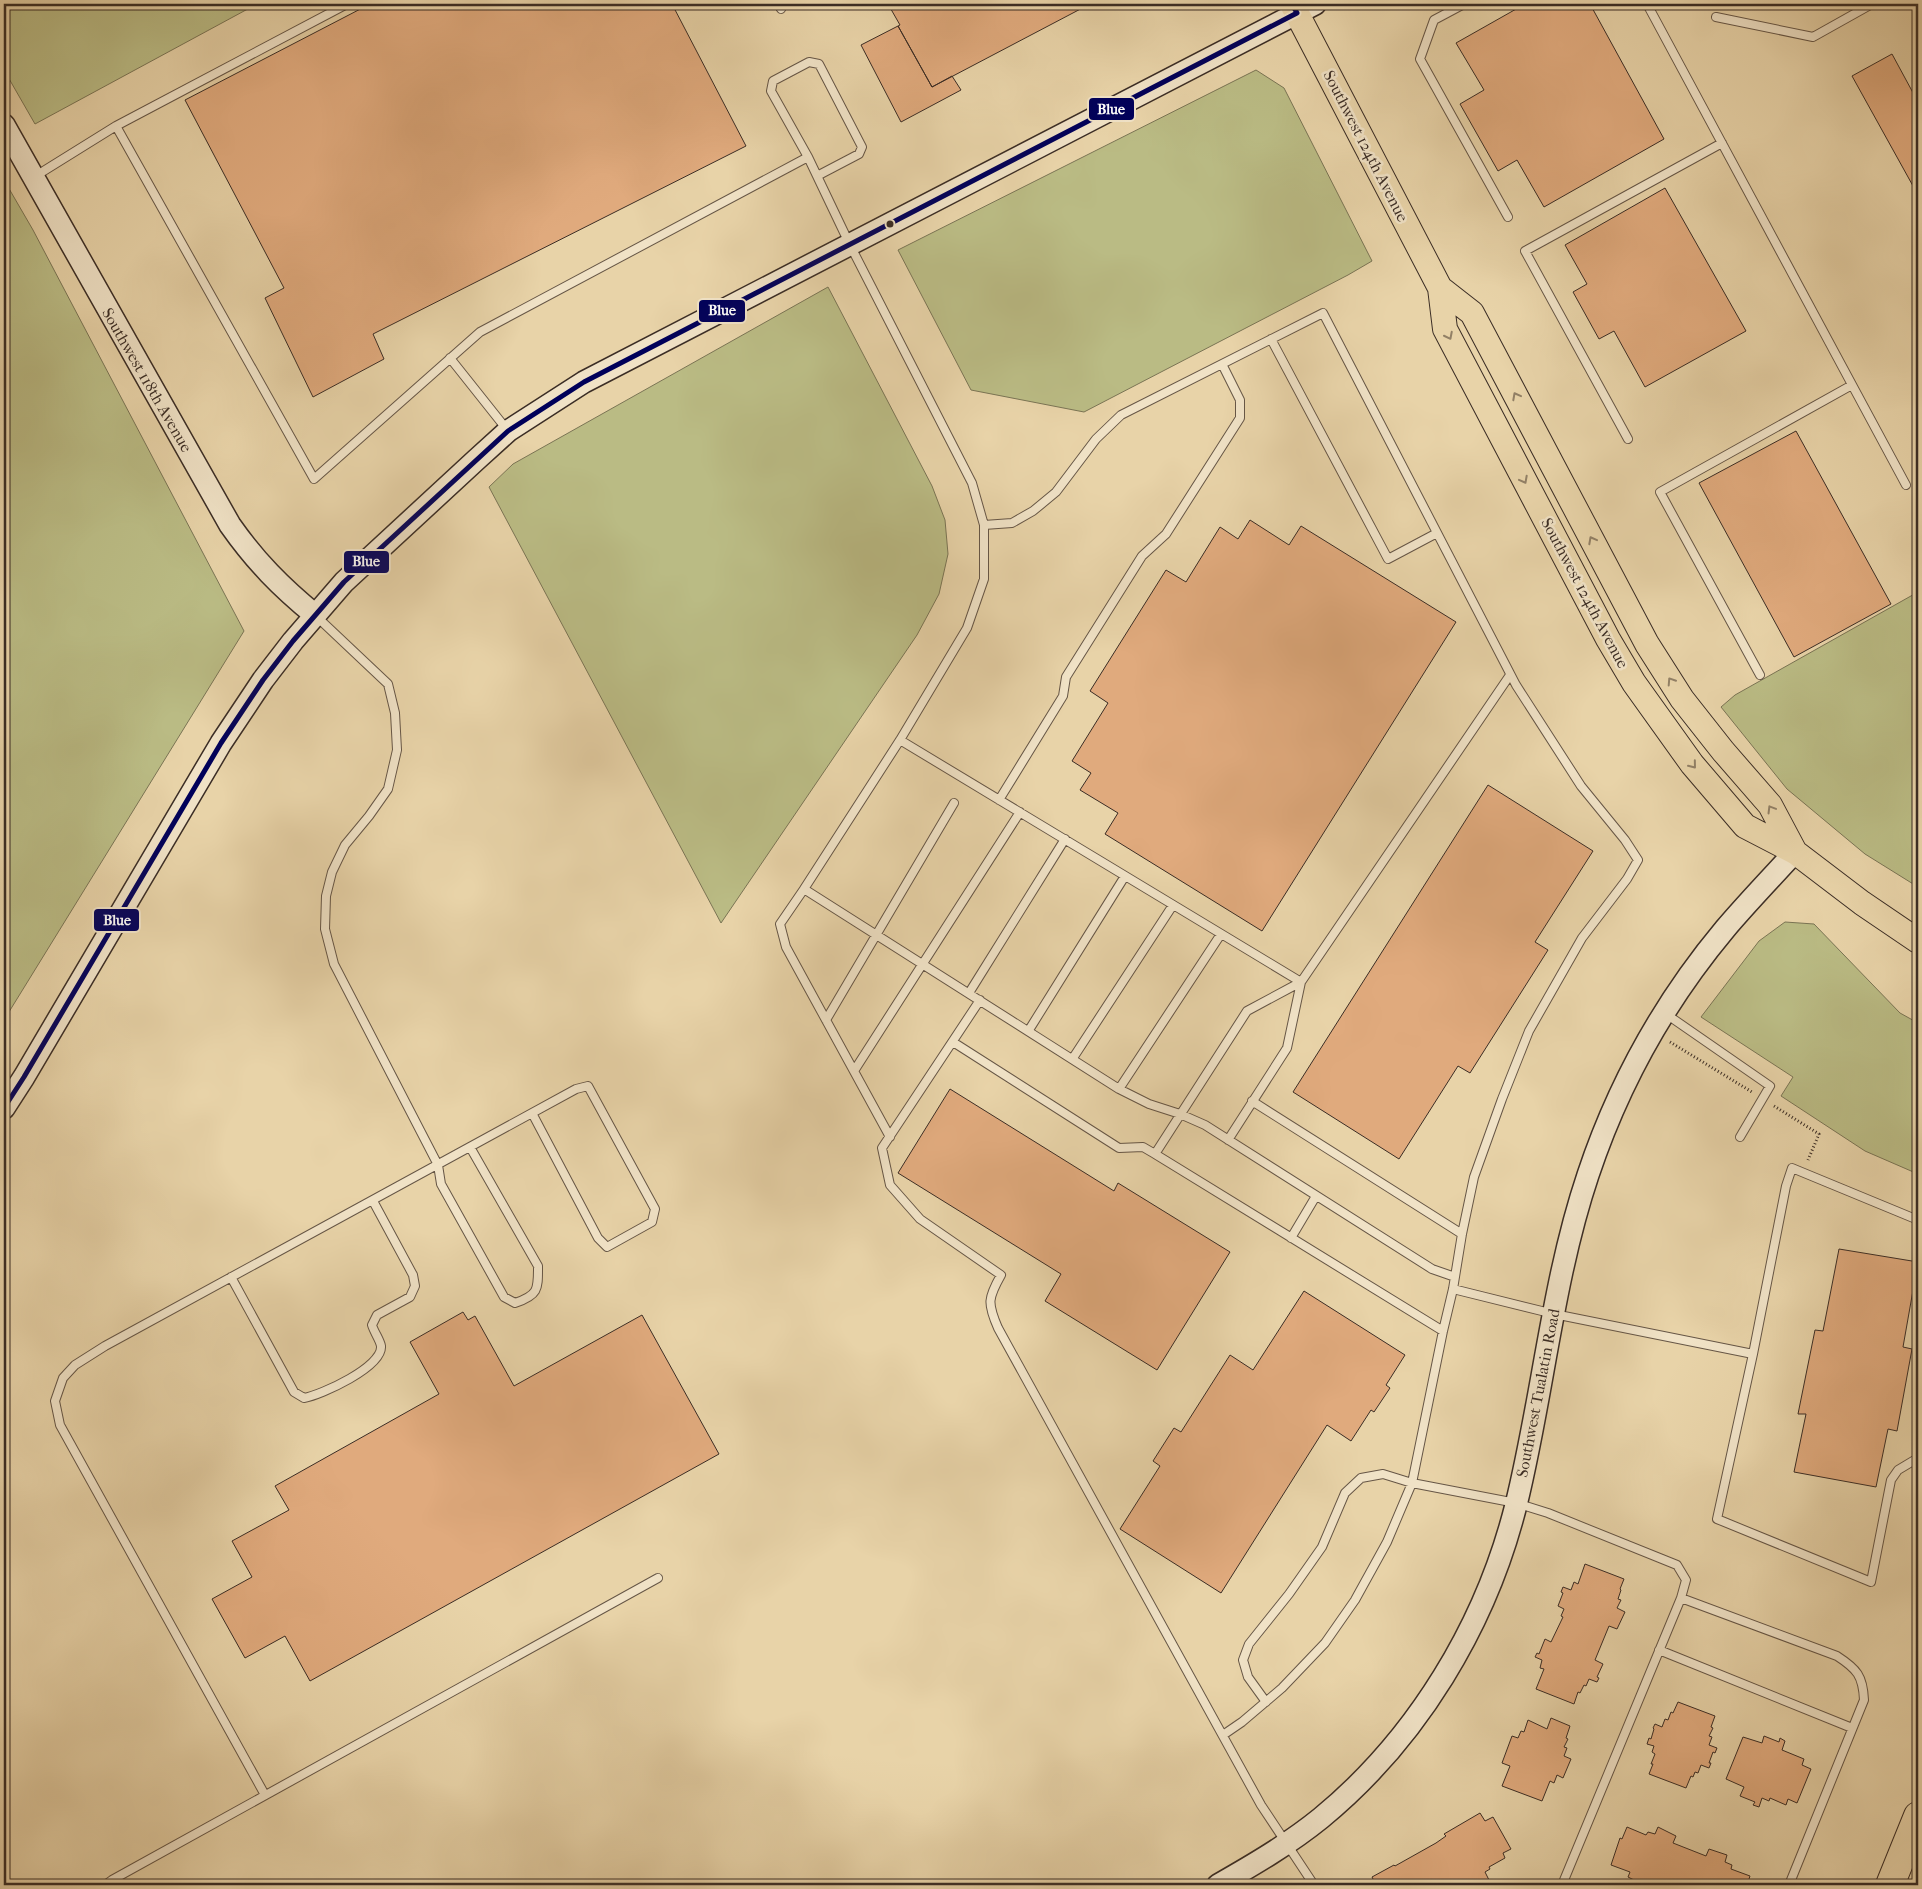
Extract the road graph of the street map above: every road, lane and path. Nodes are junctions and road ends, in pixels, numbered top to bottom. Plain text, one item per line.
1 (348, 4) edge
2 (1464, 4) edge
3 (1647, 4) edge
4 (1872, 4) edge
5 (1302, 7) edge
6 (1716, 17) dead end
7 (4, 125) edge
8 (116, 126) junction
9 (1722, 142) junction
10 (808, 157) junction
11 (817, 176) junction
12 (33, 177) junction
13 (1508, 217) dead end
14 (850, 245) junction
15 (1440, 288) junction
16 (1271, 339) junction
17 (450, 358) junction
18 (1222, 364) junction
19 (1852, 385) junction
20 (508, 431) junction
21 (1628, 439) dead end
22 (1906, 485) dead end
23 (984, 525) junction
24 (1437, 533) junction
25 (315, 615) junction
26 (1760, 674) dead end
27 (1510, 675) junction
28 (900, 740) junction
29 (999, 800) junction
30 (954, 803) dead end
31 (1020, 812) junction
32 (1065, 839) junction
33 (1795, 852) junction
34 (1125, 876) junction
35 (804, 889) junction
36 (1173, 905) junction
37 (876, 934) junction
38 (1221, 934) junction
39 (1918, 941) edge
40 (923, 964) junction
41 (1301, 982) junction
42 (969, 993) junction
43 (980, 1000) junction
44 (1665, 1013) junction
45 (826, 1020) junction
46 (1029, 1030) junction
47 (953, 1042) junction
48 (1073, 1058) junction
49 (854, 1071) junction
50 (1119, 1088) junction
51 (1252, 1101) junction
52 (4, 1108) edge
53 (532, 1113) junction
54 (1180, 1114) junction
55 (890, 1136) junction
56 (1740, 1137) dead end
57 (1228, 1140) junction
58 (470, 1147) junction
59 (1155, 1154) junction
60 (438, 1165) junction
61 (1316, 1196) junction
62 (372, 1200) junction
63 (1918, 1220) edge
64 (1462, 1234) junction
65 (1291, 1238) junction
66 (231, 1277) junction
67 (1455, 1277) junction
68 (1453, 1289) junction
69 (1554, 1314) junction
70 (1442, 1331) junction
71 (1753, 1354) junction
72 (1918, 1458) edge
73 (1412, 1483) junction
74 (1516, 1503) junction
75 (658, 1578) dead end
76 (1680, 1598) junction
77 (1659, 1650) junction
78 (1266, 1702) junction
79 (1852, 1728) junction
80 (1223, 1735) junction
81 (265, 1795) junction
82 (1918, 1816) edge
83 (1286, 1843) junction
84 (105, 1885) edge
85 (1218, 1885) edge
86 (1314, 1885) edge
87 (1562, 1885) edge
88 (1788, 1885) edge
89 (1890, 1885) edge

1 - 8 lane
2 - 13 lane
3 - 9 lane
4 - 6 lane
5 - 14 street
5 - 15 main road, Southwest 124th Avenue
7 - 12 street, Southwest 118th Avenue
8 - 12 lane
8 - 17 lane
9 - 19 lane
9 - 21 lane
10 - 11 lane
10 - 11 lane
10 - 17 lane
11 - 14 lane
12 - 25 street, Southwest 118th Avenue
14 - 20 street
14 - 23 lane
33 -> 15 main road, Southwest 124th Avenue
15 -> 33 main road, Southwest 124th Avenue
16 - 18 lane
16 - 24 lane
16 - 24 lane
17 - 20 lane
18 - 23 lane
18 - 29 lane
19 - 22 lane
19 - 26 lane
20 - 25 street
23 - 28 lane
24 - 27 lane
25 - 52 street
25 - 60 lane
27 - 41 lane
27 - 64 lane
28 - 29 lane
28 - 35 lane
29 - 31 lane
30 - 37 lane
31 - 32 lane
31 - 40 lane
32 - 34 lane
32 - 42 lane
33 - 39 main road, Southwest 124th Avenue
33 - 44 street, Southwest Tualatin Road
34 - 36 lane
34 - 46 lane
35 - 37 lane
35 - 45 lane
36 - 38 lane
36 - 48 lane
37 - 40 lane
37 - 45 lane
38 - 41 lane
38 - 50 lane
40 - 42 lane
40 - 49 lane
41 - 51 lane
41 - 54 lane
42 - 43 lane
43 - 46 lane
43 - 47 lane
44 - 56 lane
44 - 69 street, Southwest Tualatin Road
45 - 49 lane
46 - 48 lane
47 - 55 lane
47 - 59 lane
48 - 50 lane
49 - 55 lane
50 - 54 lane
51 - 57 lane
51 - 64 lane
53 - 53 lane
53 - 58 lane
54 - 57 lane
54 - 59 lane
55 - 80 lane
57 - 61 lane
58 - 60 lane
58 - 60 lane
59 - 65 lane
60 - 62 lane
61 - 65 lane
61 - 67 lane
62 - 66 lane
62 - 66 lane
63 - 71 lane
64 - 67 lane
65 - 70 lane
66 - 81 lane
67 - 68 lane
68 - 69 lane
68 - 70 lane
69 - 71 lane
69 - 74 street, Southwest Tualatin Road
70 - 73 lane
71 - 72 lane
73 - 74 lane
73 - 78 lane
73 - 78 lane
74 - 76 lane
74 - 83 street, Southwest Tualatin Road
75 - 81 lane
76 - 77 lane
76 - 79 lane
77 - 79 lane
77 - 87 lane
78 - 80 lane
79 - 88 lane
80 - 83 lane
81 - 84 lane
82 - 89 highway
83 - 85 street, Southwest Tualatin Road
83 - 86 lane

